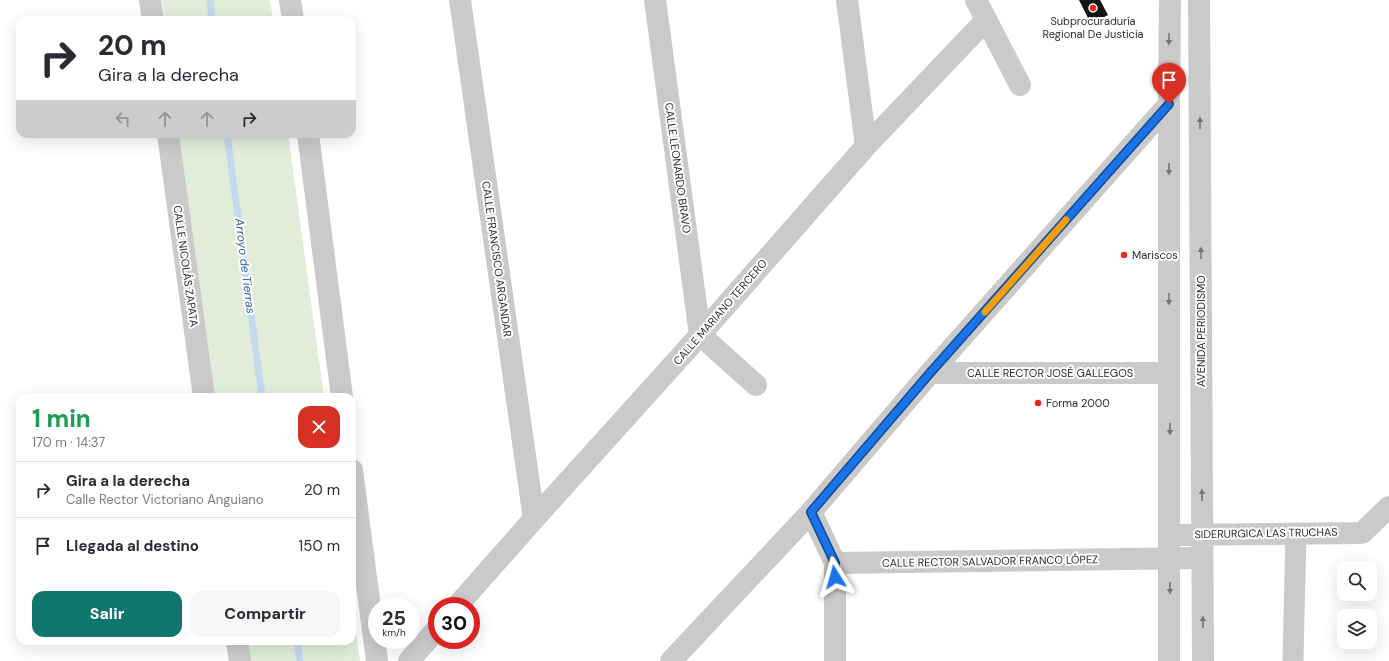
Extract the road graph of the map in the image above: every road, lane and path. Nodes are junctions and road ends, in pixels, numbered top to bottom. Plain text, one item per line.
1 (150, 0) edge
2 (290, 0) edge
3 (460, 0) edge
4 (655, 0) edge
5 (847, 0) edge
6 (976, 0) edge
7 (1170, 0) edge
8 (1200, 0) edge
9 (152, 16) edge
10 (292, 16) edge
11 (986, 20) junction
12 (1020, 85) dead end
13 (1169, 104) junction
14 (169, 138) edge
15 (309, 138) edge
16 (866, 146) junction
17 (700, 335) junction
18 (930, 373) junction
19 (1169, 373) junction
20 (756, 385) dead end
21 (203, 393) edge
22 (341, 393) edge
23 (356, 501) edge
24 (1389, 506) edge
25 (811, 512) junction
26 (534, 519) junction
27 (1296, 533) junction
28 (1170, 534) junction
29 (1202, 534) junction
30 (1170, 558) junction
31 (1202, 558) junction
32 (835, 563) junction
33 (465, 597) edge
34 (428, 639) edge
35 (238, 645) edge
36 (240, 661) edge
37 (377, 661) edge
38 (409, 661) edge
39 (671, 661) edge
40 (835, 661) edge
41 (1169, 661) edge
42 (1203, 661) edge
43 (1293, 661) edge

1 - 9 street
2 - 10 street
3 - 26 street, CALLE FRANCISCO ARGANDAR
4 - 17 street, CALLE LEONARDO BRAVO
5 - 16 street
6 - 11 street
7 -> 13 street
29 -> 8 street, AVENIDA PERIODISMO
11 - 12 street
11 - 16 street, CALLE MARIANO TERCERO
13 - 18 street
13 -> 19 street
14 - 21 street, CALLE NICOLÁS ZAPATA
15 - 22 street
16 - 17 street, CALLE MARIANO TERCERO
17 - 20 street
17 - 26 street, CALLE MARIANO TERCERO
18 - 19 street, CALLE RECTOR JOSÉ GALLEGOS
18 - 25 street
19 -> 28 street
23 - 37 street
24 - 27 street, SIDERURGICA LAS TRUCHAS
25 - 32 street
25 - 39 street
26 - 33 street, CALLE MARIANO TERCERO
27 - 29 street, SIDERURGICA LAS TRUCHAS
27 - 43 street
28 - 29 street, SIDERURGICA LAS TRUCHAS
28 - 30 street
29 - 31 street, AVENIDA PERIODISMO
30 - 31 street, CALLE RECTOR SALVADOR FRANCO LÓPEZ
30 - 32 street, CALLE RECTOR SALVADOR FRANCO LÓPEZ
30 -> 41 street
42 -> 31 street, AVENIDA PERIODISMO
32 - 40 street
34 - 38 street
35 - 36 street

